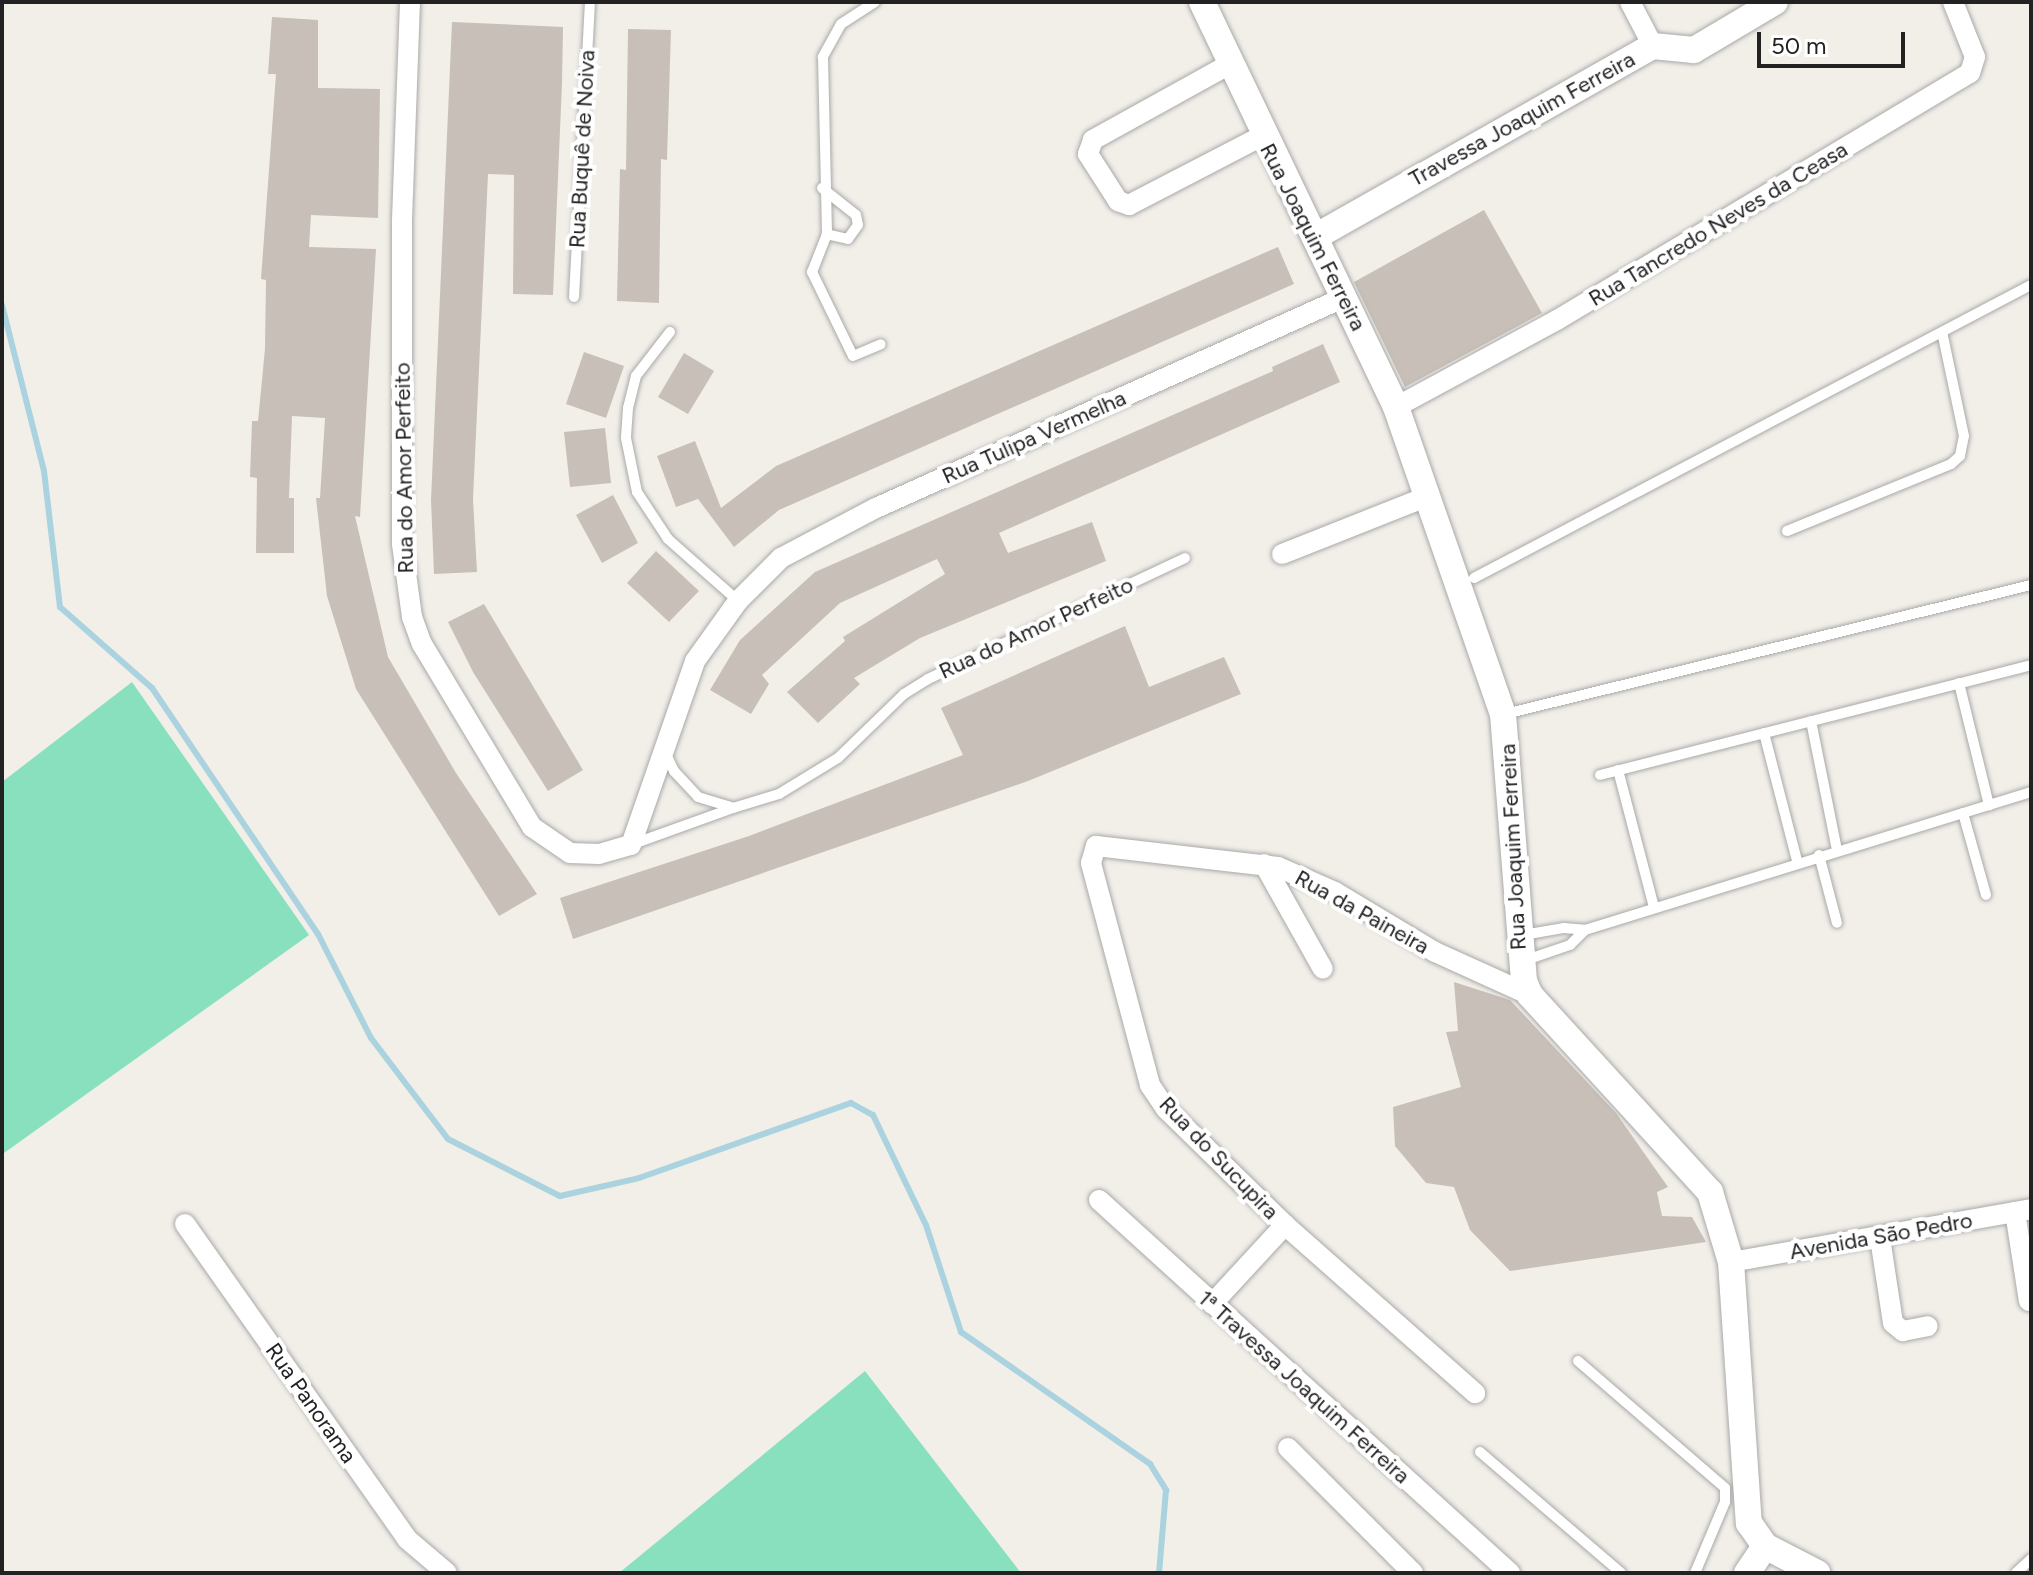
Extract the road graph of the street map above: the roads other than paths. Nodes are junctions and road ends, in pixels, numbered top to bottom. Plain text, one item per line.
1 (410, 2) edge
2 (590, 2) edge
3 (875, 2) edge
4 (1202, 2) edge
5 (1630, 2) edge
6 (1775, 2) edge
7 (1953, 2) edge
8 (1653, 46) junction
9 (1230, 64) junction
10 (1262, 136) junction
11 (822, 188) junction
12 (827, 234) junction
13 (1315, 237) junction
14 (2031, 285) edge
15 (574, 297) dead end
16 (1345, 297) junction
17 (670, 332) dead end
18 (1942, 332) junction
19 (881, 344) dead end
20 (1396, 407) junction
21 (1426, 497) junction
22 (1787, 531) dead end
23 (1282, 554) dead end
24 (1185, 558) dead end
25 (1467, 582) junction
26 (2031, 585) edge
27 (738, 601) junction
28 (2031, 665) edge
29 (1959, 683) junction
30 (1503, 714) junction
31 (1811, 721) junction
32 (1764, 733) junction
33 (664, 748) junction
34 (1618, 770) junction
35 (1600, 775) dead end
36 (2031, 792) edge
37 (1989, 805) junction
38 (733, 808) junction
39 (1963, 813) junction
40 (631, 845) junction
41 (1093, 849) joint
42 (1837, 850) junction
43 (1819, 855) junction
44 (1797, 861) junction
45 (1264, 864) junction
46 (1986, 895) dead end
47 (1654, 907) junction
48 (1837, 923) dead end
49 (1585, 930) junction
50 (1518, 949) junction
51 (1323, 969) dead end
52 (1530, 995) junction
53 (1099, 1200) dead end
54 (2023, 1211) edge
55 (185, 1224) dead end
56 (1285, 1225) junction
57 (1880, 1238) junction
58 (1731, 1262) junction
59 (2029, 1301) dead end
60 (1212, 1304) junction
61 (1928, 1326) dead end
62 (1578, 1361) dead end
63 (1475, 1393) dead end
64 (1288, 1448) dead end
65 (1480, 1452) dead end
66 (1765, 1546) junction
67 (2031, 1559) edge
68 (447, 1573) edge
69 (1413, 1573) edge
70 (1510, 1573) edge
71 (1621, 1573) edge
72 (1695, 1573) edge
73 (1747, 1573) edge
74 (1817, 1573) edge
75 (2016, 1573) edge

1 - 40 street, Rua do Amor Perfeito
2 - 15 lane, Rua Buquê de Noiva
3 - 11 lane
4 - 9 street, Rua Joaquim Ferreira
5 - 8 street
6 - 8 street, Travessa Joaquim Ferreira
7 - 20 street, Rua Tancredo Neves da Ceasa
8 - 13 street, Travessa Joaquim Ferreira
9 - 10 street, Rua Joaquim Ferreira
9 - 10 street
10 - 13 street, Rua Joaquim Ferreira
11 - 12 lane
11 - 12 lane
12 - 19 lane
13 - 16 street, Rua Joaquim Ferreira
14 - 18 lane
16 - 20 street, Rua Joaquim Ferreira
16 - 27 street, Rua Tulipa Vermelha
17 - 27 lane
18 - 22 lane
18 - 25 lane
20 - 21 street, Rua Joaquim Ferreira
21 - 23 street
21 - 25 street, Rua Joaquim Ferreira
24 - 38 lane, Rua do Amor Perfeito
25 - 30 street, Rua Joaquim Ferreira
26 - 30 lane
27 - 33 street, Rua Tulipa Vermelha
28 - 29 lane
29 - 31 lane
29 - 37 lane
30 - 50 street, Rua Joaquim Ferreira
31 - 32 lane
31 - 42 lane
32 - 34 lane
32 - 44 lane
33 - 38 lane
33 - 40 street, Rua Tulipa Vermelha
34 - 35 lane
34 - 47 lane
36 - 37 lane
37 - 39 lane
38 - 40 lane, Rua do Amor Perfeito
39 - 42 lane
39 - 46 lane
41 - 45 street, Rua da Paineira
41 - 56 street, Rua do Sucupira
42 - 43 lane
43 - 44 lane
43 - 48 lane
44 - 47 lane
45 - 51 street
45 - 52 street, Rua da Paineira
47 - 49 lane
49 - 50 lane
49 - 50 lane
50 - 52 street, Rua Joaquim Ferreira
52 - 58 street, Rua Joaquim Ferreira
53 - 60 street, 1ª Travessa Joaquim Ferreira
54 - 57 street, Avenida São Pedro
54 - 59 street
55 - 68 street, Rua Panorama
56 - 60 street, Rua do Sucupira
56 - 63 street
57 - 58 street, Avenida São Pedro
57 - 61 street
58 - 66 street, Rua Joaquim Ferreira
60 - 70 street, 1ª Travessa Joaquim Ferreira
62 - 72 lane
64 - 69 street
65 - 71 lane
66 - 73 street
66 - 74 street
67 - 75 lane

